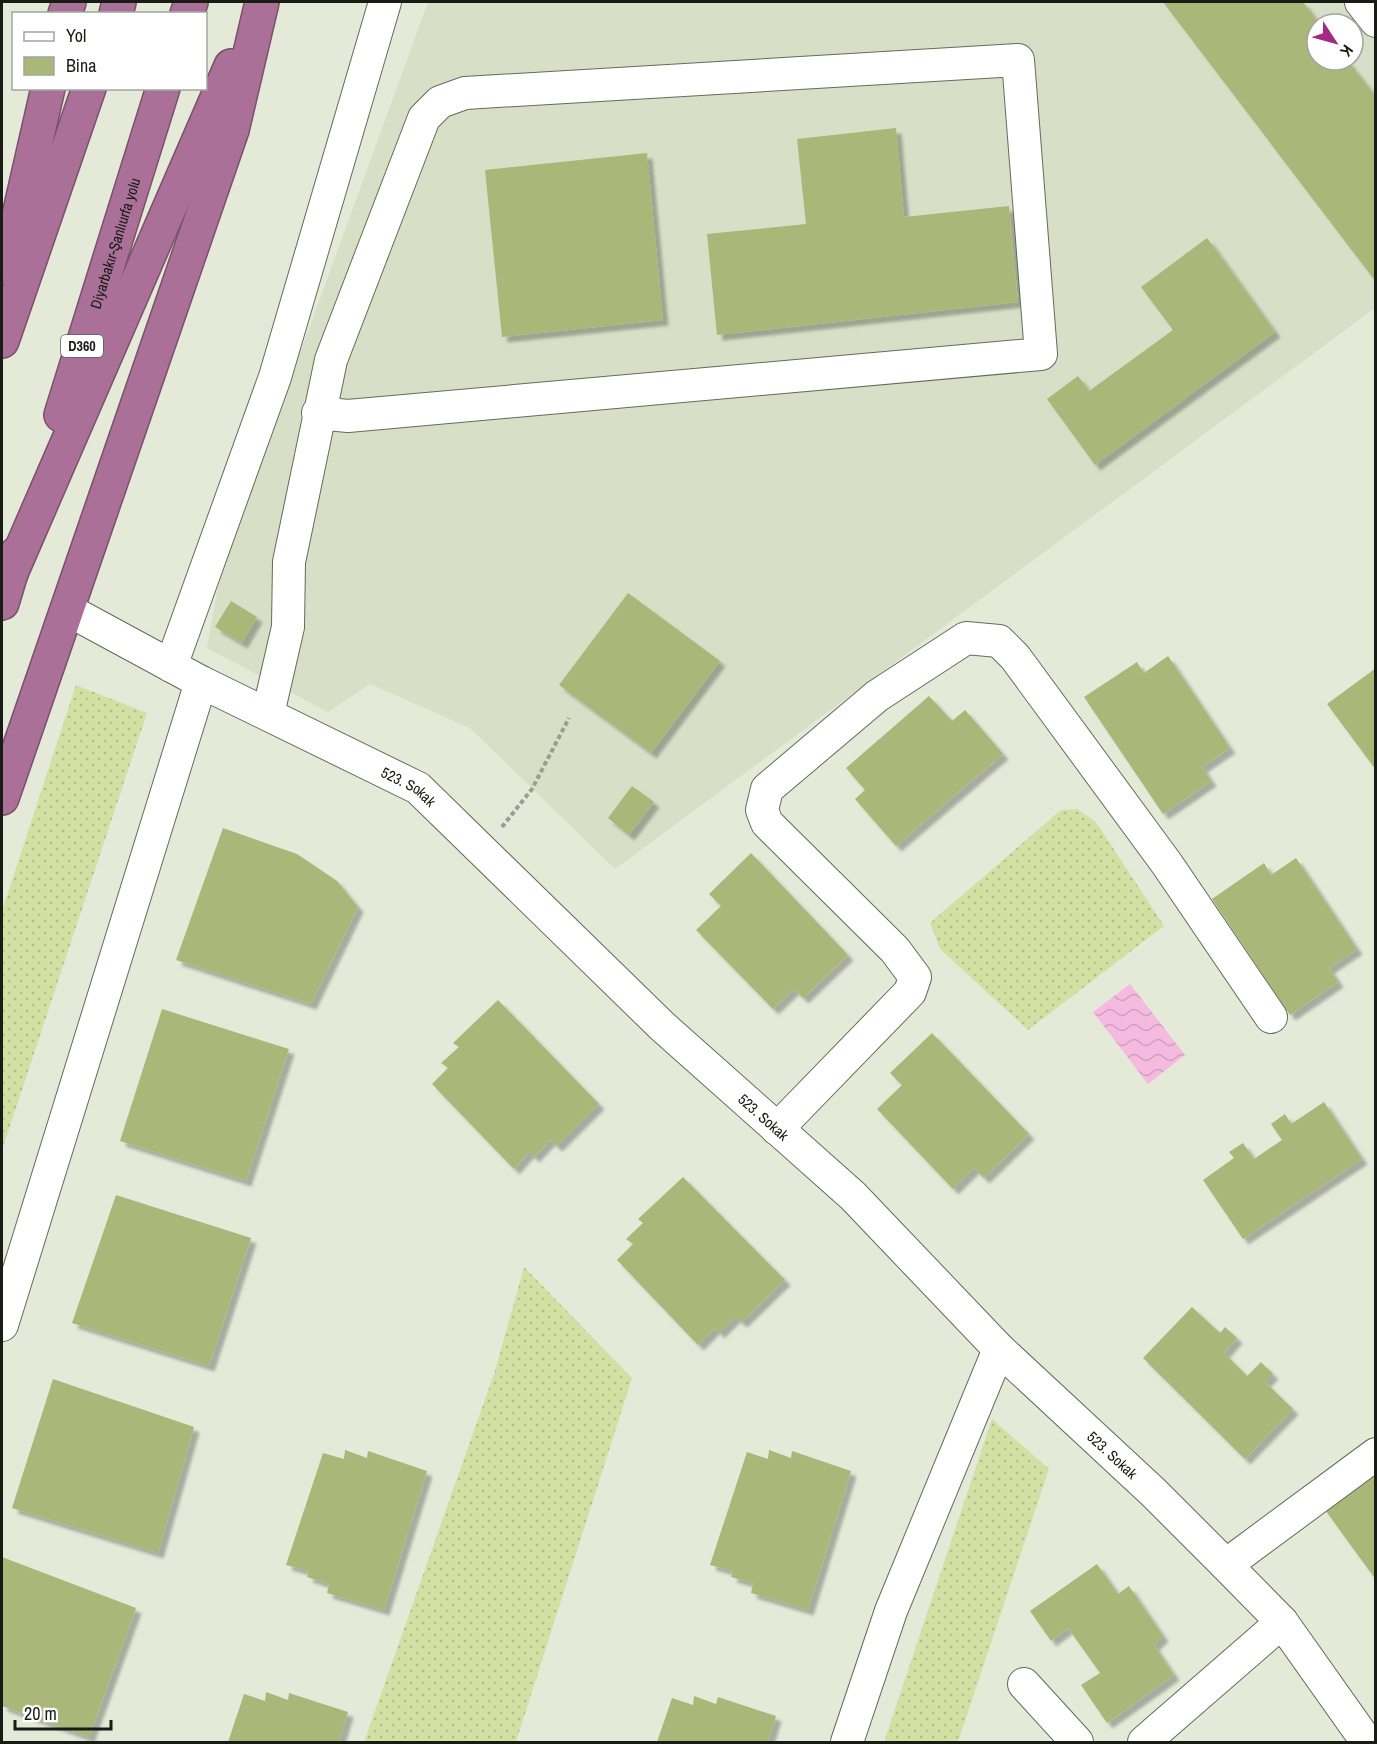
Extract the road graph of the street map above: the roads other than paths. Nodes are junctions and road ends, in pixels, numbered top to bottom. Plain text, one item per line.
1 (260, 2) edge
2 (385, 2) edge
3 (1361, 2) edge
4 (1376, 21) edge
5 (40, 90) edge
6 (48, 90) edge
7 (88, 90) edge
8 (162, 90) edge
9 (2, 210) edge
10 (2, 294) edge
11 (2, 341) edge
12 (318, 413) junction
13 (6, 588) edge
14 (68, 610) junction
15 (171, 666) junction
16 (201, 682) junction
17 (268, 714) junction
18 (2, 798) edge
19 (1271, 1017) dead end
20 (777, 1129) junction
21 (2, 1325) edge
22 (999, 1349) junction
23 (1376, 1454) edge
24 (1226, 1565) junction
25 (1282, 1622) junction
26 (1024, 1684) dead end
27 (847, 1743) edge
28 (1077, 1743) edge
29 (1144, 1743) edge
30 (1367, 1743) edge

1 - 13 highway
1 - 14 highway
2 - 15 street
3 - 4 street
5 - 9 highway
6 - 10 highway
7 - 11 highway
8 - 13 highway, Diyarbakır-Şanlıurfa yolu / D360
12 - 12 street
12 - 17 street
14 - 15 street, 523. Sokak
14 - 18 highway
15 - 16 street, 523. Sokak
16 - 17 street, 523. Sokak
16 - 21 street
17 - 20 street, 523. Sokak
19 - 20 street
20 - 22 street, 523. Sokak
22 - 24 street, 523. Sokak
22 - 27 street
23 - 24 street
24 - 25 street, 523. Sokak
25 - 29 street
25 - 30 street, 523. Sokak
26 - 28 street

